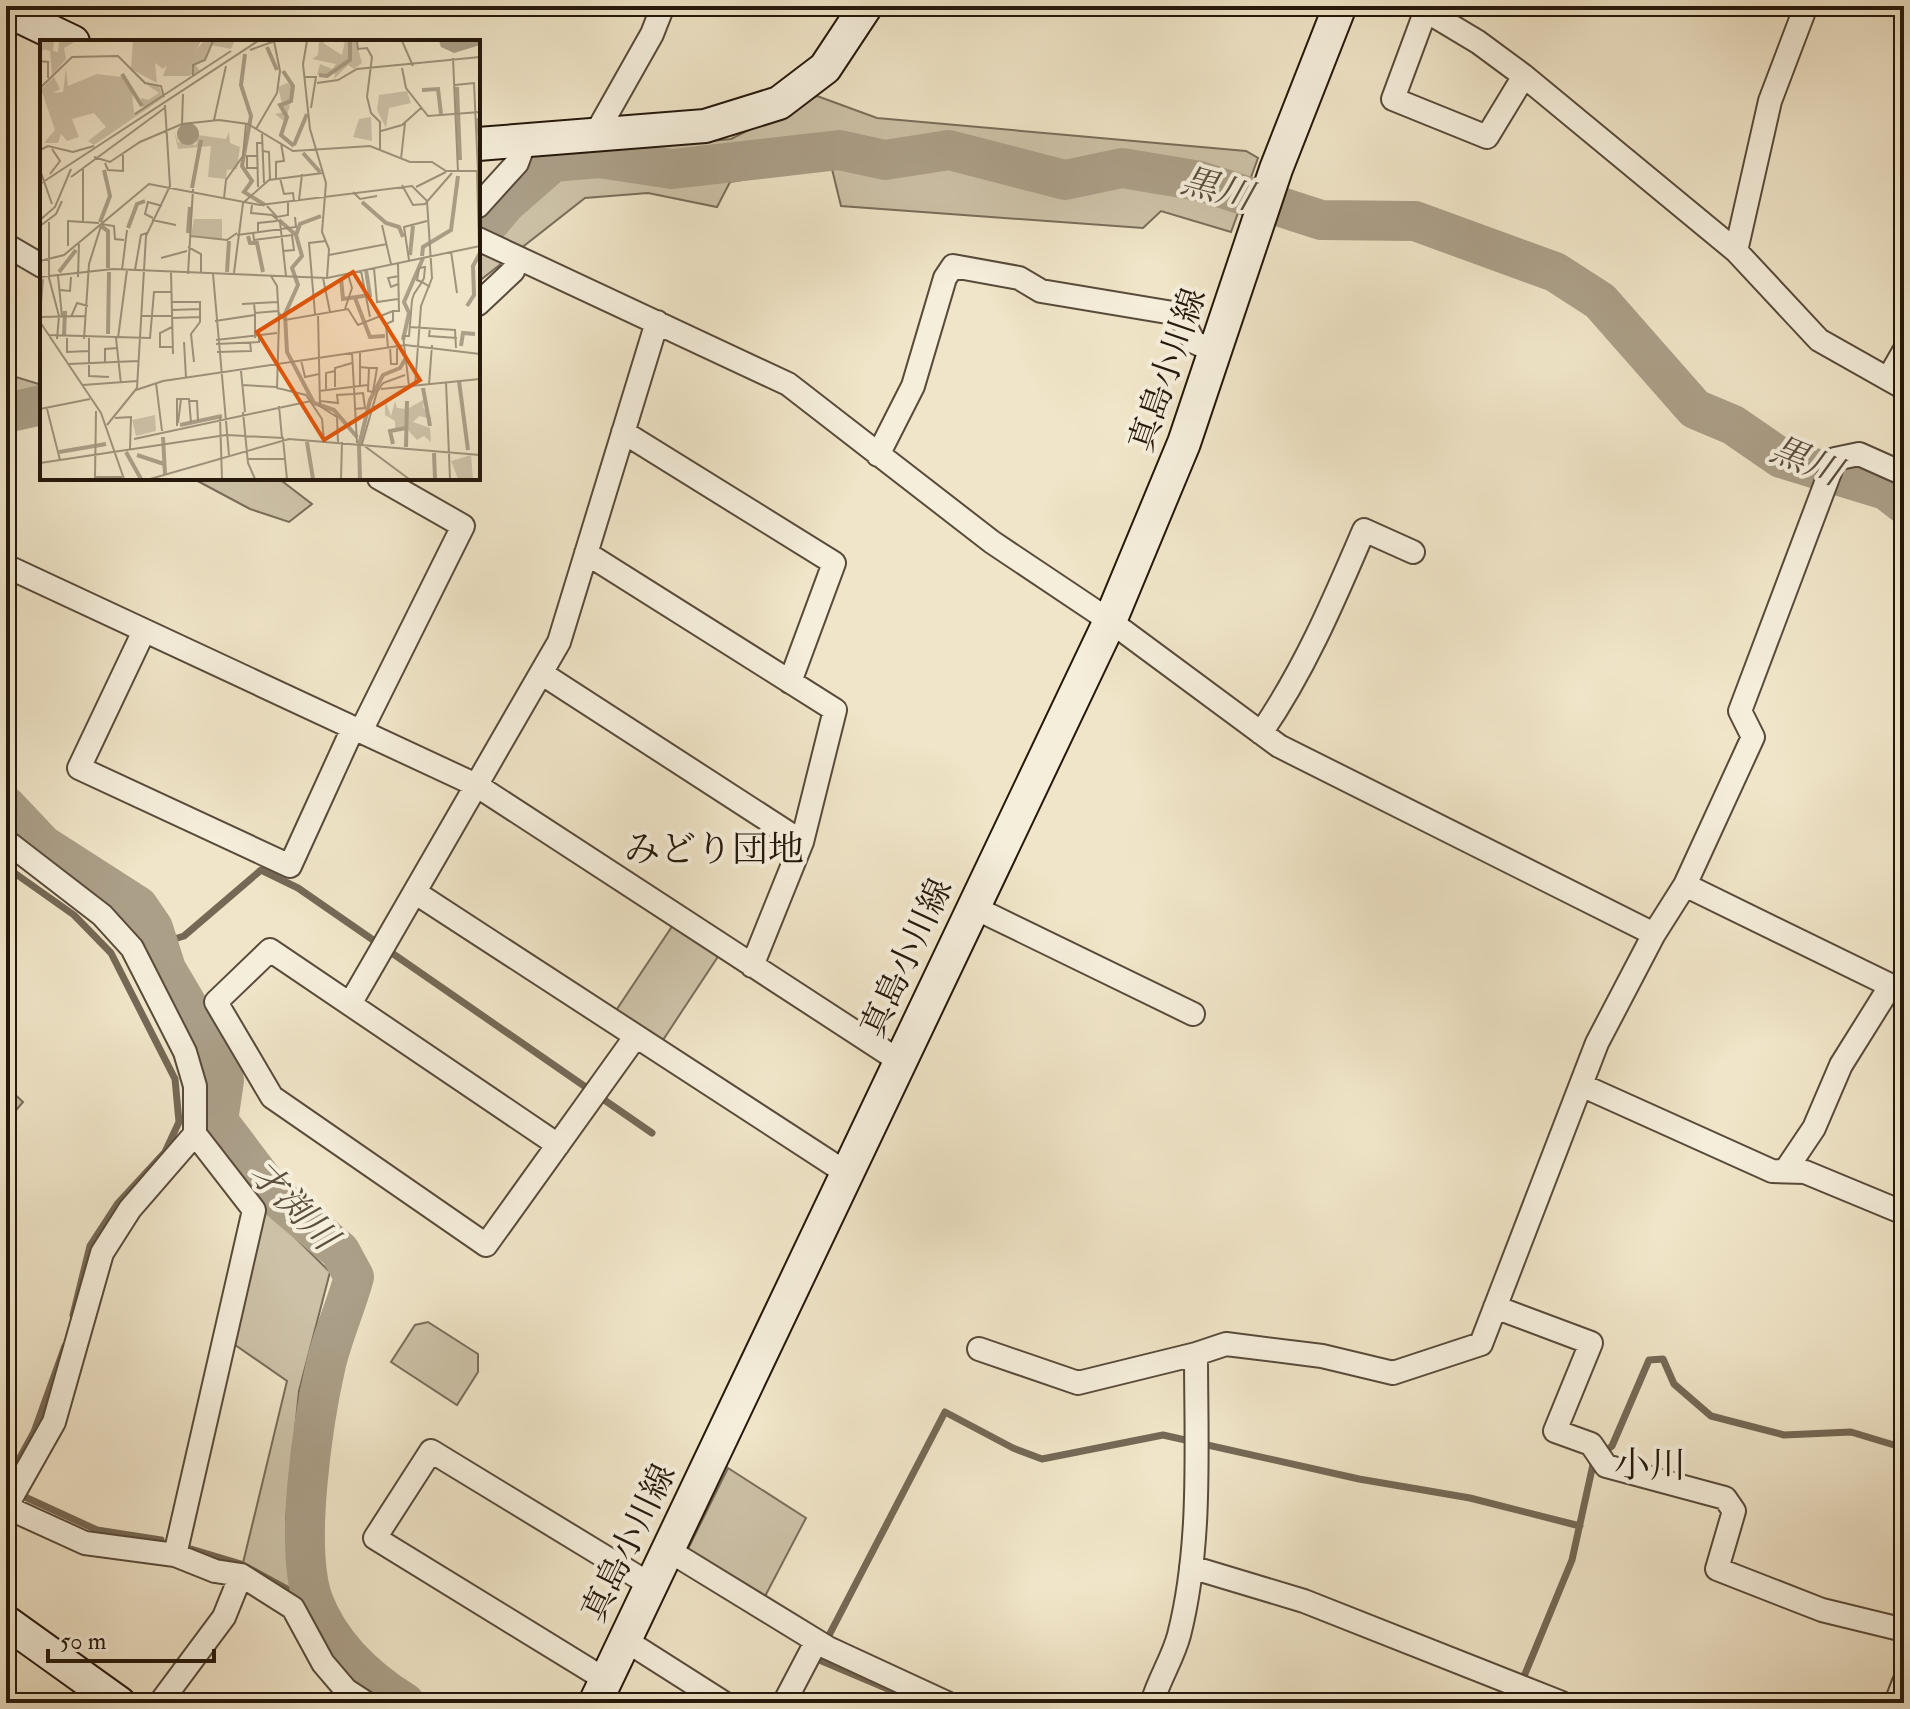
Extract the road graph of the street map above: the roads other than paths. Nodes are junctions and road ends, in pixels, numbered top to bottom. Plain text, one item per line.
1 (663, 6) edge
2 (866, 6) edge
3 (1340, 6) edge
4 (1806, 6) edge
5 (1422, 8) edge
6 (6, 10) edge
7 (69, 40) edge
8 (1524, 76) junction
9 (595, 135) junction
10 (525, 141) junction
11 (480, 144) edge
12 (480, 204) edge
13 (480, 240) edge
14 (6, 245) edge
15 (1736, 251) junction
16 (512, 258) junction
17 (40, 265) edge
18 (480, 302) edge
19 (657, 322) junction
20 (1904, 351) edge
21 (1216, 352) junction
22 (1896, 383) edge
23 (623, 432) junction
24 (878, 455) junction
25 (1904, 474) edge
26 (382, 480) edge
27 (1413, 552) dead end
28 (586, 553) junction
29 (6, 566) edge
30 (1110, 621) junction
31 (144, 631) junction
32 (541, 673) junction
33 (790, 682) junction
34 (357, 730) junction
35 (1261, 733) junction
36 (476, 785) junction
37 (6, 841) edge
38 (802, 842) junction
39 (1685, 885) junction
40 (416, 893) junction
41 (973, 907) junction
42 (1654, 934) junction
43 (752, 966) junction
44 (1898, 988) edge
45 (350, 1004) junction
46 (1193, 1014) dead end
47 (636, 1036) junction
48 (901, 1062) junction
49 (1581, 1085) junction
50 (195, 1134) junction
51 (558, 1145) junction
52 (1785, 1171) junction
53 (848, 1174) junction
54 (1904, 1213) edge
55 (1495, 1307) junction
56 (979, 1349) dead end
57 (1196, 1354) junction
58 (6, 1507) edge
59 (668, 1550) junction
60 (175, 1555) junction
61 (1191, 1567) junction
62 (241, 1575) junction
63 (651, 1585) junction
64 (6, 1622) edge
65 (1904, 1630) edge
66 (625, 1640) junction
67 (822, 1645) junction
68 (1904, 1682) edge
69 (600, 1696) edge
70 (119, 1703) edge
71 (160, 1703) edge
72 (366, 1703) edge
73 (724, 1703) edge
74 (784, 1703) edge
75 (947, 1703) edge
76 (1152, 1703) edge
77 (1562, 1703) edge
78 (1896, 1703) edge

1 - 9 street
2 - 9 street
3 - 21 street, 真島小川線
4 - 15 street
5 - 8 street
5 - 8 street
6 - 7 street
8 - 15 street
9 - 10 street
10 - 11 street
10 - 12 street
13 - 16 street
14 - 17 street
15 - 22 street
16 - 18 street
16 - 19 street
19 - 23 street
19 - 24 street
20 - 22 street
21 - 24 street
21 - 30 street, 真島小川線
23 - 28 street
23 - 33 street
24 - 30 street
25 - 39 street
26 - 34 street
27 - 35 street
28 - 32 street
28 - 33 street
29 - 31 street
30 - 35 street
30 - 41 street, 真島小川線
31 - 34 street
31 - 34 street
32 - 36 street
32 - 38 street
33 - 38 street
34 - 36 street
35 - 42 street
36 - 40 street
36 - 43 street
37 - 50 street
38 - 43 street
39 - 42 street
39 - 44 street
40 - 45 street
40 - 47 street
41 - 46 street
41 - 48 street, 真島小川線
42 - 49 street
43 - 48 street
44 - 52 street
45 - 51 street
45 - 51 street
47 - 51 street
47 - 53 street
48 - 53 street, 真島小川線
49 - 52 street
49 - 55 street
50 - 58 street
50 - 60 street
52 - 54 street
53 - 59 street, 真島小川線
55 - 57 street
55 - 65 street
56 - 57 street
57 - 61 street
58 - 60 street
59 - 63 street, 真島小川線
59 - 67 street
60 - 62 street
61 - 76 street
61 - 77 street
62 - 71 street
62 - 72 street
63 - 66 street, 真島小川線
63 - 69 street
64 - 70 street
66 - 69 street, 真島小川線
66 - 73 street
67 - 74 street
67 - 75 street
68 - 78 street

